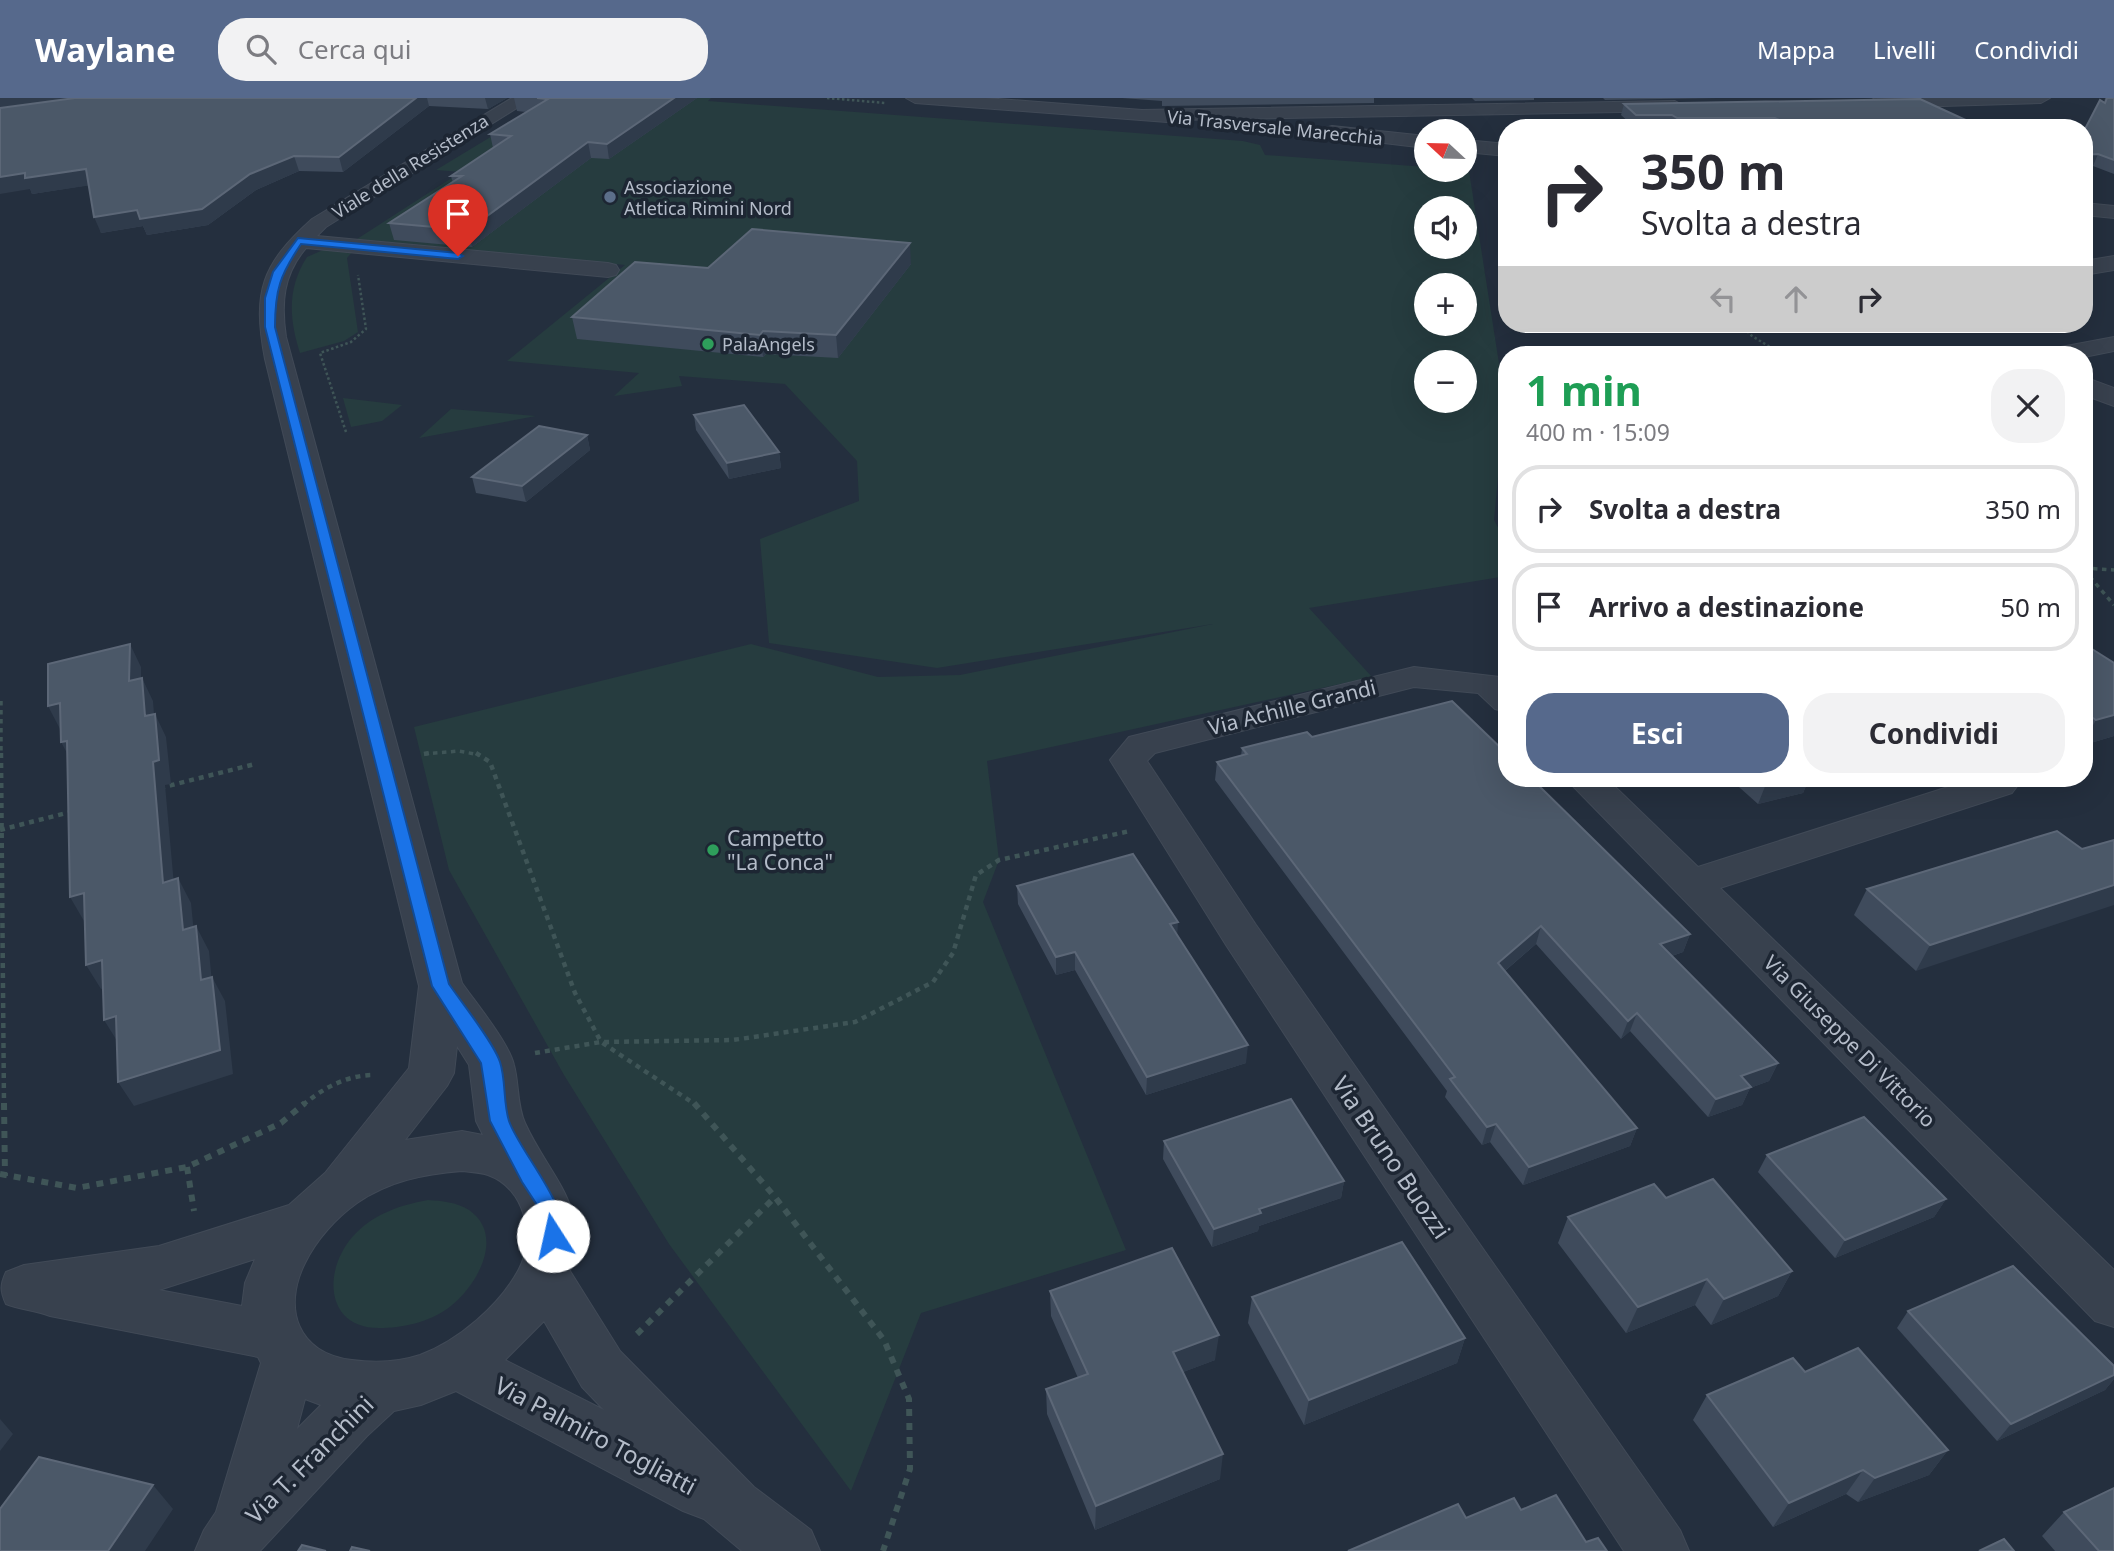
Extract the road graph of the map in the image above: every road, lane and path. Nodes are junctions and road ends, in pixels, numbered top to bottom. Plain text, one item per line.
1 (524, 98) edge
2 (827, 98) edge
3 (915, 98) edge
4 (2041, 98) edge
5 (1033, 102) edge
6 (507, 103) edge
7 (887, 103) dead end
8 (1855, 103) edge
9 (1688, 106) edge
10 (1341, 113) junction
11 (1287, 114) junction
12 (1143, 115) junction
13 (1263, 125) junction
14 (1345, 134) junction
15 (1414, 141) edge
16 (1477, 147) edge
17 (1498, 149) edge
18 (2093, 210) edge
19 (2114, 212) edge
20 (298, 241) junction
21 (356, 263) dead end
22 (2114, 263) edge
23 (2093, 266) edge
24 (608, 270) dead end
25 (1749, 333) edge
26 (2114, 344) edge
27 (1768, 346) edge
28 (2093, 348) edge
29 (2093, 390) edge
30 (2114, 398) edge
31 (346, 432) dead end
32 (2093, 569) edge
33 (2114, 570) edge
34 (2093, 580) edge
35 (2114, 605) edge
36 (1491, 686) edge
37 (1, 701) edge
38 (381, 758) junction
39 (1128, 760) joint
40 (255, 764) dead end
41 (1592, 787) edge
42 (1993, 787) edge
43 (149, 791) edge
44 (82, 808) edge
45 (1167, 823) junction
46 (2, 829) edge
47 (1691, 883) junction
48 (441, 986) junction
49 (601, 1042) junction
50 (491, 1062) junction
51 (430, 1073) junction
52 (187, 1167) junction
53 (3, 1175) edge
54 (529, 1177) junction
55 (775, 1197) junction
56 (321, 1206) junction
57 (196, 1223) dead end
58 (544, 1274) junction
59 (12, 1287) edge
60 (2114, 1304) edge
61 (281, 1348) junction
62 (458, 1364) junction
63 (601, 1369) junction
64 (381, 1387) junction
65 (733, 1507) junction
66 (233, 1539) edge
67 (790, 1551) edge
68 (883, 1551) edge
69 (1659, 1551) edge

1 - 6 street, Viale della Resistenza
2 - 7 path
3 - 5 street, Via Trasversale Marecchia
4 - 8 street
5 - 12 street, Via Trasversale Marecchia
6 - 20 street, Viale della Resistenza
9 - 10 street
10 - 11 street
10 - 13 street
10 - 14 street
11 - 12 street
11 - 13 street
12 - 13 street, Via Trasversale Marecchia
13 - 14 street, Via Trasversale Marecchia
14 - 15 street, Via Trasversale Marecchia
16 - 17 street
18 - 19 street
20 - 24 street
20 - 38 street, Viale della Resistenza
21 - 31 path
22 - 23 street
25 - 27 path
26 - 28 street
29 - 30 street
32 - 33 path
34 - 35 path
36 - 39 street, Via Achille Grandi
37 - 46 path
38 - 48 street, Viale della Resistenza
38 - 49 path
39 - 45 street, Via Bruno Buozzi
40 - 43 path
41 - 47 street, Via Giuseppe Di Vittorio
42 - 47 street
44 - 46 path
45 - 49 path
45 - 69 street, Via Bruno Buozzi
46 - 53 path
47 - 60 street, Via Giuseppe Di Vittorio
48 - 50 street, Viale della Resistenza
48 - 51 street, Viale della Resistenza
49 - 50 path
49 - 55 path
50 - 54 street, Viale della Resistenza
51 - 52 path
51 - 56 street, Viale della Resistenza
52 - 53 path
52 - 57 path
54 - 56 street, Viale della Resistenza
54 - 58 street, Viale della Resistenza
55 - 63 path
55 - 68 path
56 - 59 street, Viale della Resistenza
56 - 61 street, Viale della Resistenza
58 - 62 street, Viale della Resistenza
58 - 63 street, Via Palmiro Togliatti
59 - 61 street
61 - 64 street, Viale della Resistenza
61 - 66 street, Via T. Franchini
62 - 64 street, Viale della Resistenza
62 - 65 street, Via Palmiro Togliatti
63 - 65 street, Via Palmiro Togliatti
64 - 66 street, Via T. Franchini
65 - 67 street, Via Palmiro Togliatti

